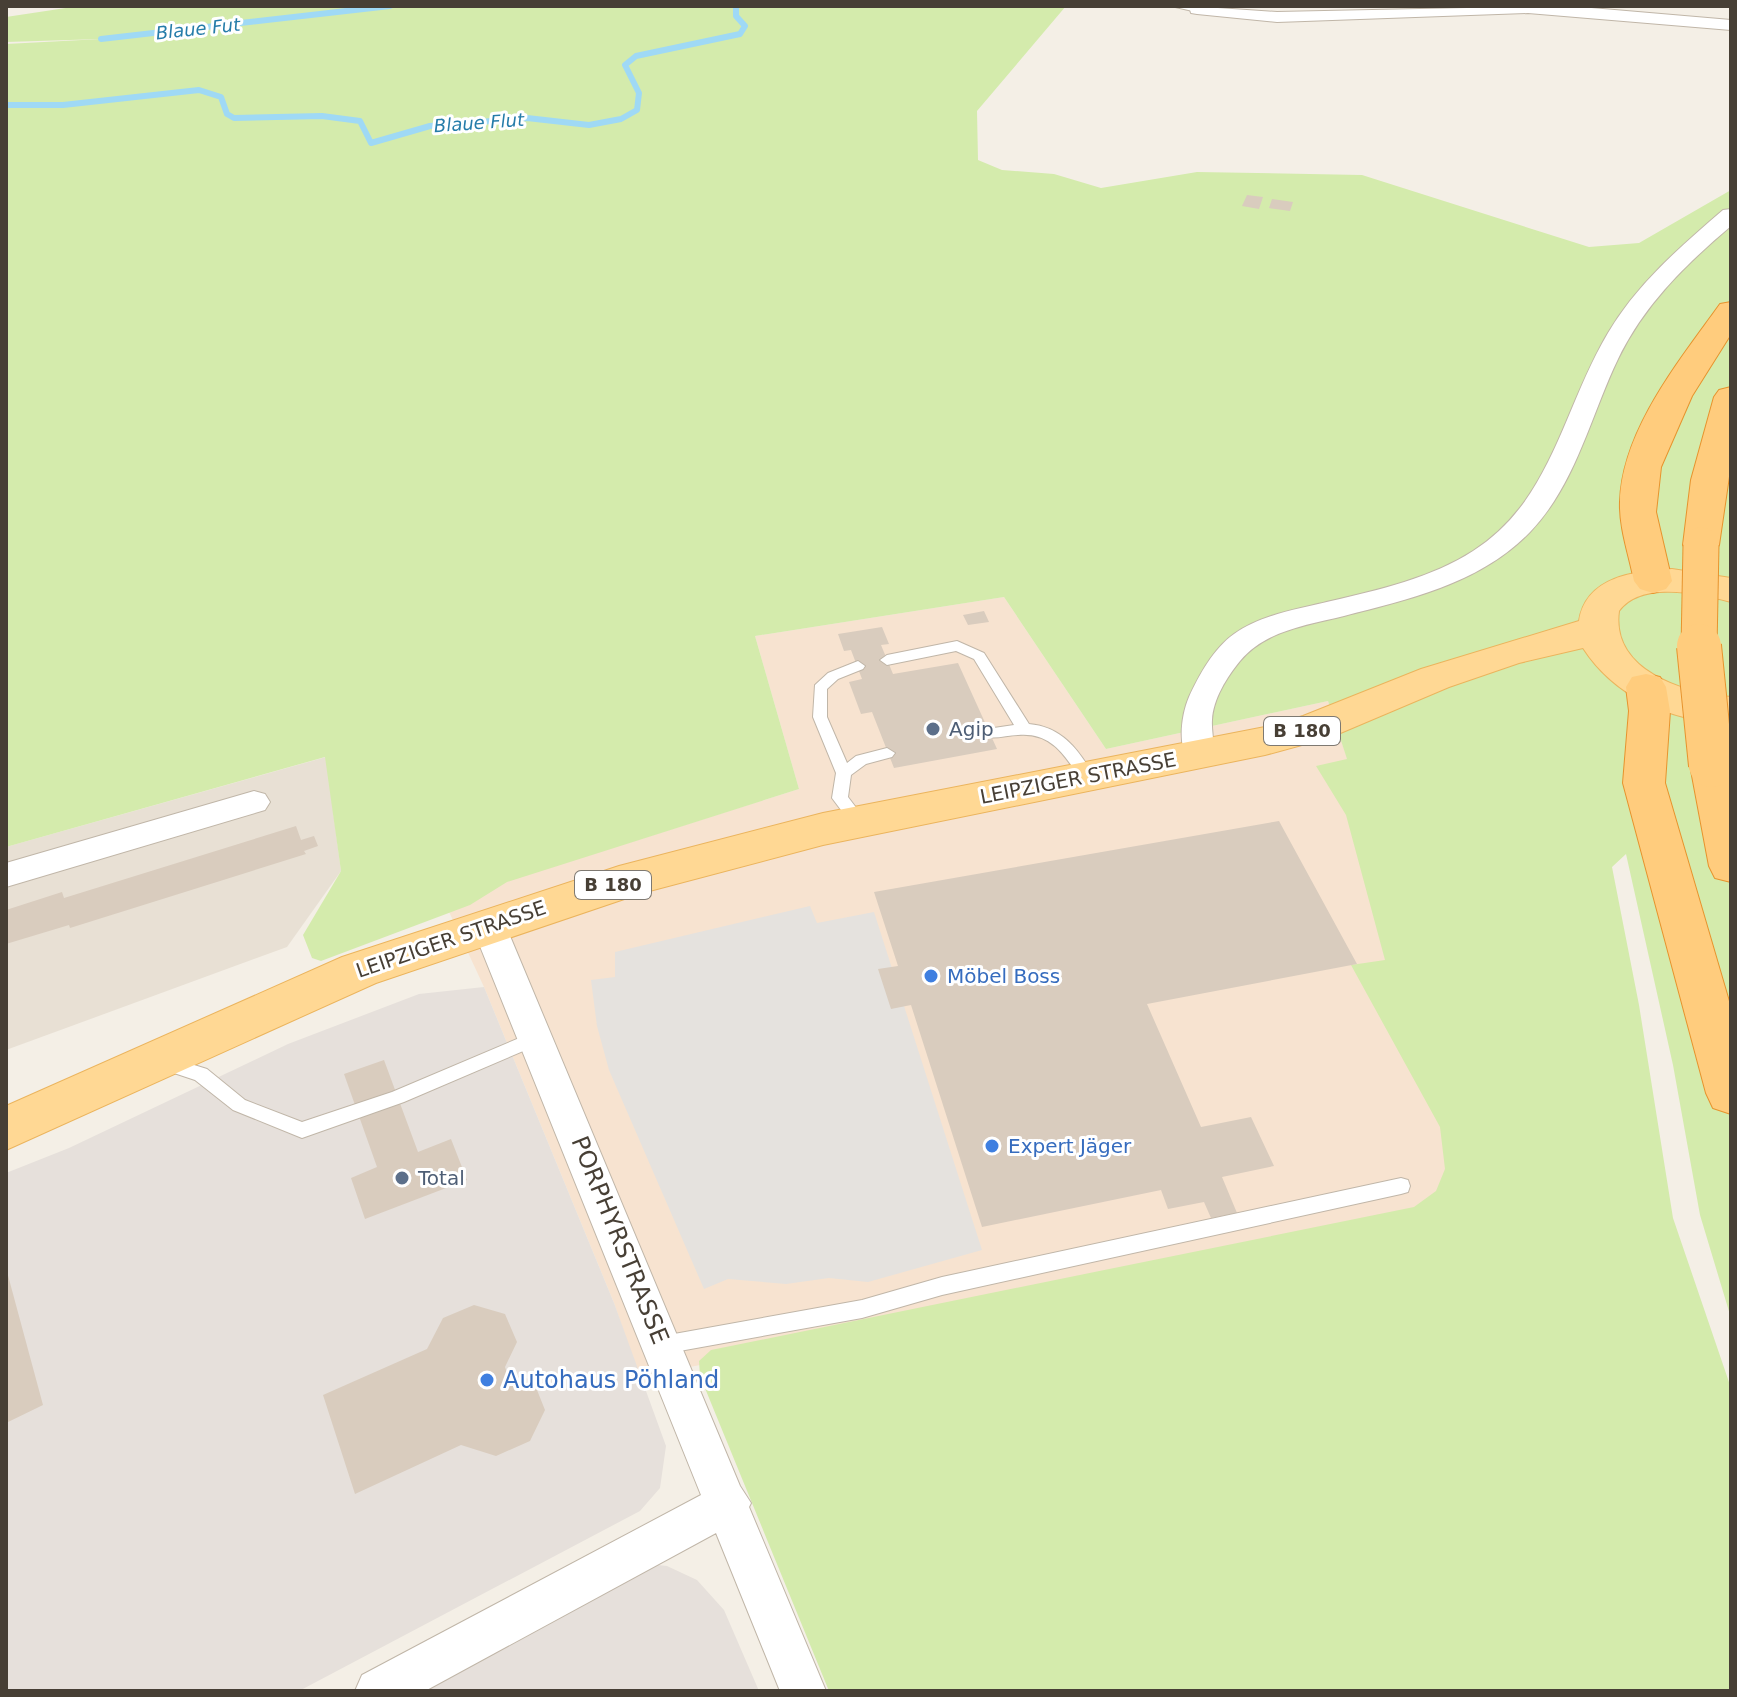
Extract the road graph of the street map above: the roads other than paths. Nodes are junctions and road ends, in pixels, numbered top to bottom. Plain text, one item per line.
1 (1175, 6) edge
2 (1197, 7) edge
3 (1525, 7) edge
4 (1731, 25) edge
5 (1731, 215) edge
6 (1731, 311) edge
7 (1731, 397) edge
8 (1653, 581) junction
9 (1731, 590) edge
10 (1597, 628) junction
11 (887, 660) dead end
12 (858, 666) dead end
13 (1475, 666) junction
14 (1631, 677) junction
15 (1731, 711) edge
16 (1023, 727) junction
17 (992, 733) dead end
18 (887, 753) dead end
19 (1199, 754) junction
20 (844, 773) junction
21 (1086, 776) junction
22 (254, 802) dead end
23 (859, 822) junction
24 (1731, 866) edge
25 (6, 875) edge
26 (488, 924) junction
27 (536, 1038) junction
28 (156, 1061) junction
29 (1731, 1093) edge
30 (6, 1129) edge
31 (1401, 1186) dead end
32 (663, 1345) junction
33 (729, 1503) junction
34 (378, 1691) edge
35 (803, 1691) edge

1 - 2 lane
2 - 3 street
3 - 4 street
5 - 19 street, LEIPZIGER STRASSE
6 - 8 highway
7 - 24 highway, bridge
8 - 9 main road
8 - 10 main road
10 - 13 main road, LEIPZIGER STRASSE / B 180
10 - 14 main road
11 - 16 lane
12 - 20 lane
13 - 14 main road, LEIPZIGER STRASSE / B 180
13 - 19 main road, LEIPZIGER STRASSE / B 180
14 - 15 main road, B 180
14 - 29 highway
16 - 17 lane
16 - 21 lane
18 - 20 lane
19 - 21 main road, LEIPZIGER STRASSE / B 180
20 - 23 lane
21 - 23 main road, LEIPZIGER STRASSE / B 180
22 - 25 street
23 - 26 main road, LEIPZIGER STRASSE / B 180
26 - 27 street, PORPHYRSTRASSE
26 - 28 main road, LEIPZIGER STRASSE / B 180
27 - 28 lane
27 - 32 street, PORPHYRSTRASSE
28 - 30 main road, LEIPZIGER STRASSE / B 180
31 - 32 lane
32 - 33 street, PORPHYRSTRASSE
33 - 34 street
33 - 35 street, PORPHYRSTRASSE

